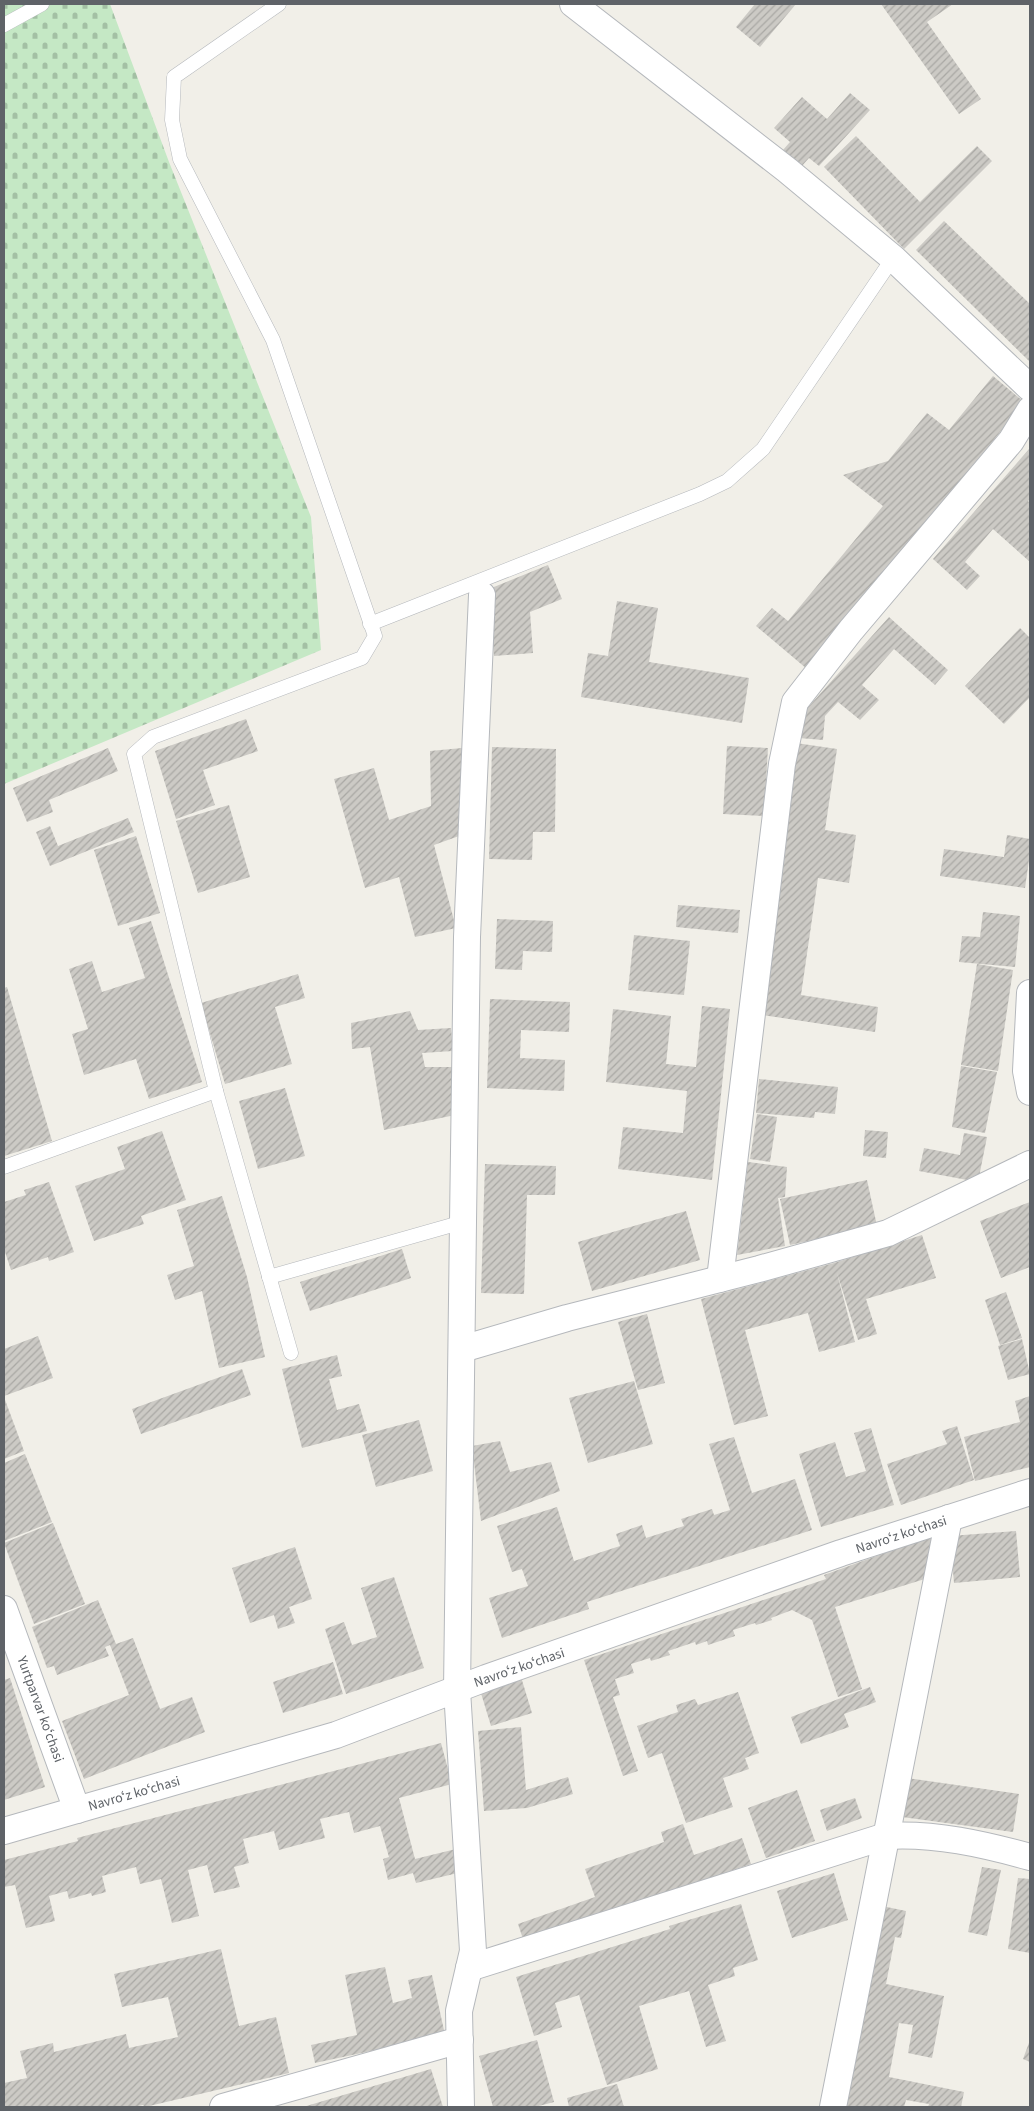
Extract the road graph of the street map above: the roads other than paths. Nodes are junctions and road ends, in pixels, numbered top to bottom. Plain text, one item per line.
1 (42, 4) edge
2 (279, 4) edge
3 (573, 4) edge
4 (4, 25) edge
5 (893, 258) junction
6 (1030, 388) edge
7 (1030, 410) edge
8 (482, 595) dead end
9 (370, 624) junction
10 (1030, 993) edge
11 (216, 1091) junction
12 (1030, 1092) edge
13 (1030, 1164) edge
14 (4, 1167) edge
15 (463, 1222) junction
16 (269, 1278) junction
17 (720, 1278) junction
18 (462, 1349) junction
19 (291, 1353) dead end
20 (1030, 1492) edge
21 (949, 1518) junction
22 (4, 1608) edge
23 (457, 1690) junction
24 (77, 1810) junction
25 (4, 1831) edge
26 (886, 1836) junction
27 (1030, 1857) edge
28 (469, 1968) junction
29 (460, 2040) junction
30 (223, 2107) edge
31 (461, 2107) edge
32 (833, 2107) edge

1 - 4 lane
2 - 9 lane
3 - 5 street
5 - 6 street
5 - 9 lane
7 - 17 street
8 - 15 street
9 - 11 lane
10 - 12 street
11 - 14 lane
11 - 16 lane
13 - 17 street
15 - 16 lane
15 - 18 street
16 - 19 lane
17 - 18 street
18 - 23 street
20 - 21 street, Navroʻz koʻchasi
21 - 23 street, Navroʻz koʻchasi
21 - 26 street
22 - 24 street, Yurtparvar koʻchasi
23 - 24 street, Navroʻz koʻchasi
23 - 28 street
24 - 25 street, Navroʻz koʻchasi
26 - 27 street
26 - 28 street
26 - 32 street
28 - 29 street
29 - 30 street
29 - 31 street

